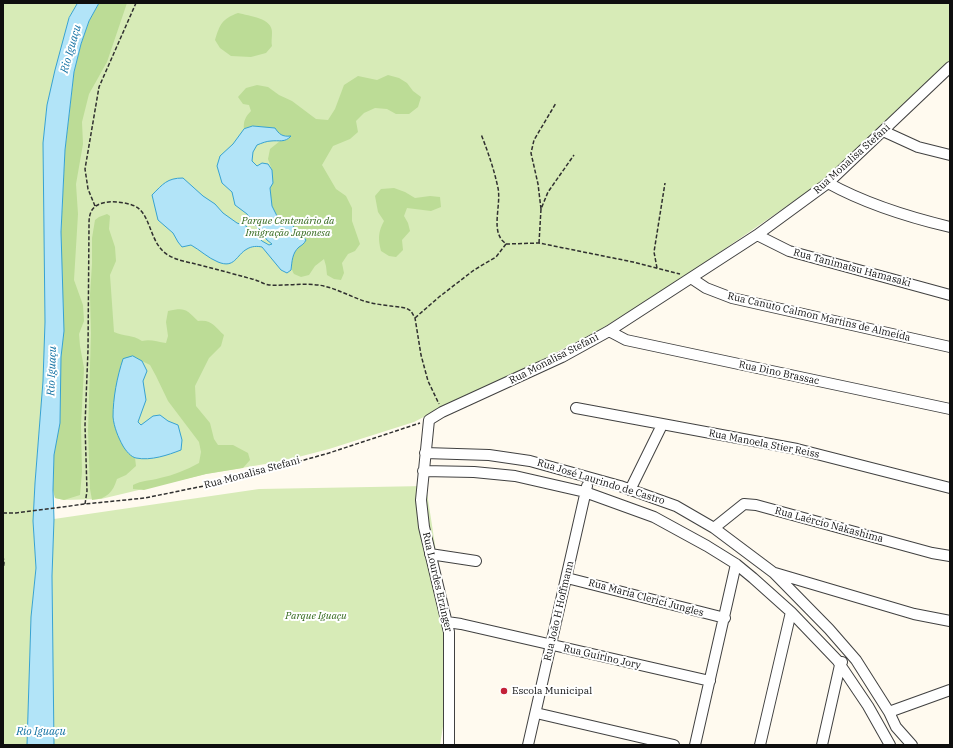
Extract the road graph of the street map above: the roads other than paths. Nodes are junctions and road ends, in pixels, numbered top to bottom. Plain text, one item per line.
1 (950, 67) edge
2 (883, 131) junction
3 (950, 155) edge
4 (828, 183) junction
5 (950, 227) edge
6 (757, 235) junction
7 (691, 278) junction
8 (950, 296) edge
9 (610, 331) junction
10 (950, 347) edge
11 (576, 408) dead end
12 (950, 410) edge
13 (429, 420) joint
14 (662, 425) junction
15 (425, 453) junction
16 (423, 471) junction
17 (590, 478) junction
18 (950, 488) edge
19 (630, 490) junction
20 (585, 492) junction
21 (714, 528) junction
22 (430, 554) junction
23 (950, 556) edge
24 (476, 561) dead end
25 (736, 564) junction
26 (774, 573) junction
27 (567, 578) junction
28 (791, 612) junction
29 (725, 618) junction
30 (950, 621) edge
31 (447, 622) junction
32 (551, 645) junction
33 (849, 652) junction
34 (840, 665) junction
35 (710, 681) junction
36 (950, 690) edge
37 (889, 712) junction
38 (536, 713) junction
39 (449, 745) edge
40 (528, 745) edge
41 (674, 745) edge
42 (695, 745) edge
43 (760, 745) edge
44 (822, 745) edge
45 (890, 745) edge
46 (912, 745) edge

1 - 2 street, Rua Monalisa Stefani
2 - 3 street
2 - 4 street, Rua Monalisa Stefani
4 - 5 street
4 - 6 street, Rua Monalisa Stefani
6 - 7 street, Rua Monalisa Stefani
6 - 8 street, Rua Tanimatsu Hamasaki
7 - 9 street, Rua Monalisa Stefani
7 - 10 street, Rua Canuto Calmon Martins de Almeida
9 - 12 street, Rua Dino Brassac
9 - 13 street, Rua Monalisa Stefani
11 - 14 street, Rua Manoela Stier Reiss
13 - 15 street, Rua Lourdes Erzinger
14 - 18 street, Rua Manoela Stier Reiss
14 - 19 street
15 - 16 street, Rua Lourdes Erzinger
15 - 17 street, Rua José Laurindo de Castro
16 - 20 street, Rua José Laurindo de Castro
16 - 22 street, Rua Lourdes Erzinger
17 - 19 street, Rua José Laurindo de Castro
17 - 20 street, Rua João H Hoffmann
19 - 21 street, Rua José Laurindo de Castro
20 - 25 street, Rua José Laurindo de Castro
20 - 27 street, Rua João H Hoffmann
21 - 23 street, Rua Laércio Nakashima
21 - 26 street, Rua José Laurindo de Castro
22 - 24 street
22 - 31 street, Rua Lourdes Erzinger
25 - 28 street, Rua José Laurindo de Castro
25 - 29 street
26 - 30 street
26 - 33 street, Rua José Laurindo de Castro
27 - 29 street, Rua Maria Clerici Jungles
27 - 32 street, Rua João H Hoffmann
28 - 34 street, Rua José Laurindo de Castro
28 - 43 street
29 - 35 street
31 - 32 street, Rua Guirino Jory
31 - 39 street, Rua Lourdes Erzinger
32 - 35 street, Rua Guirino Jory
32 - 38 street, Rua João H Hoffmann
33 - 34 street
33 - 37 street, Rua José Laurindo de Castro
34 - 44 street
34 - 45 street, Rua José Laurindo de Castro
35 - 42 street
36 - 37 street
37 - 46 street, Rua José Laurindo de Castro
38 - 40 street, Rua João H Hoffmann
38 - 41 street

